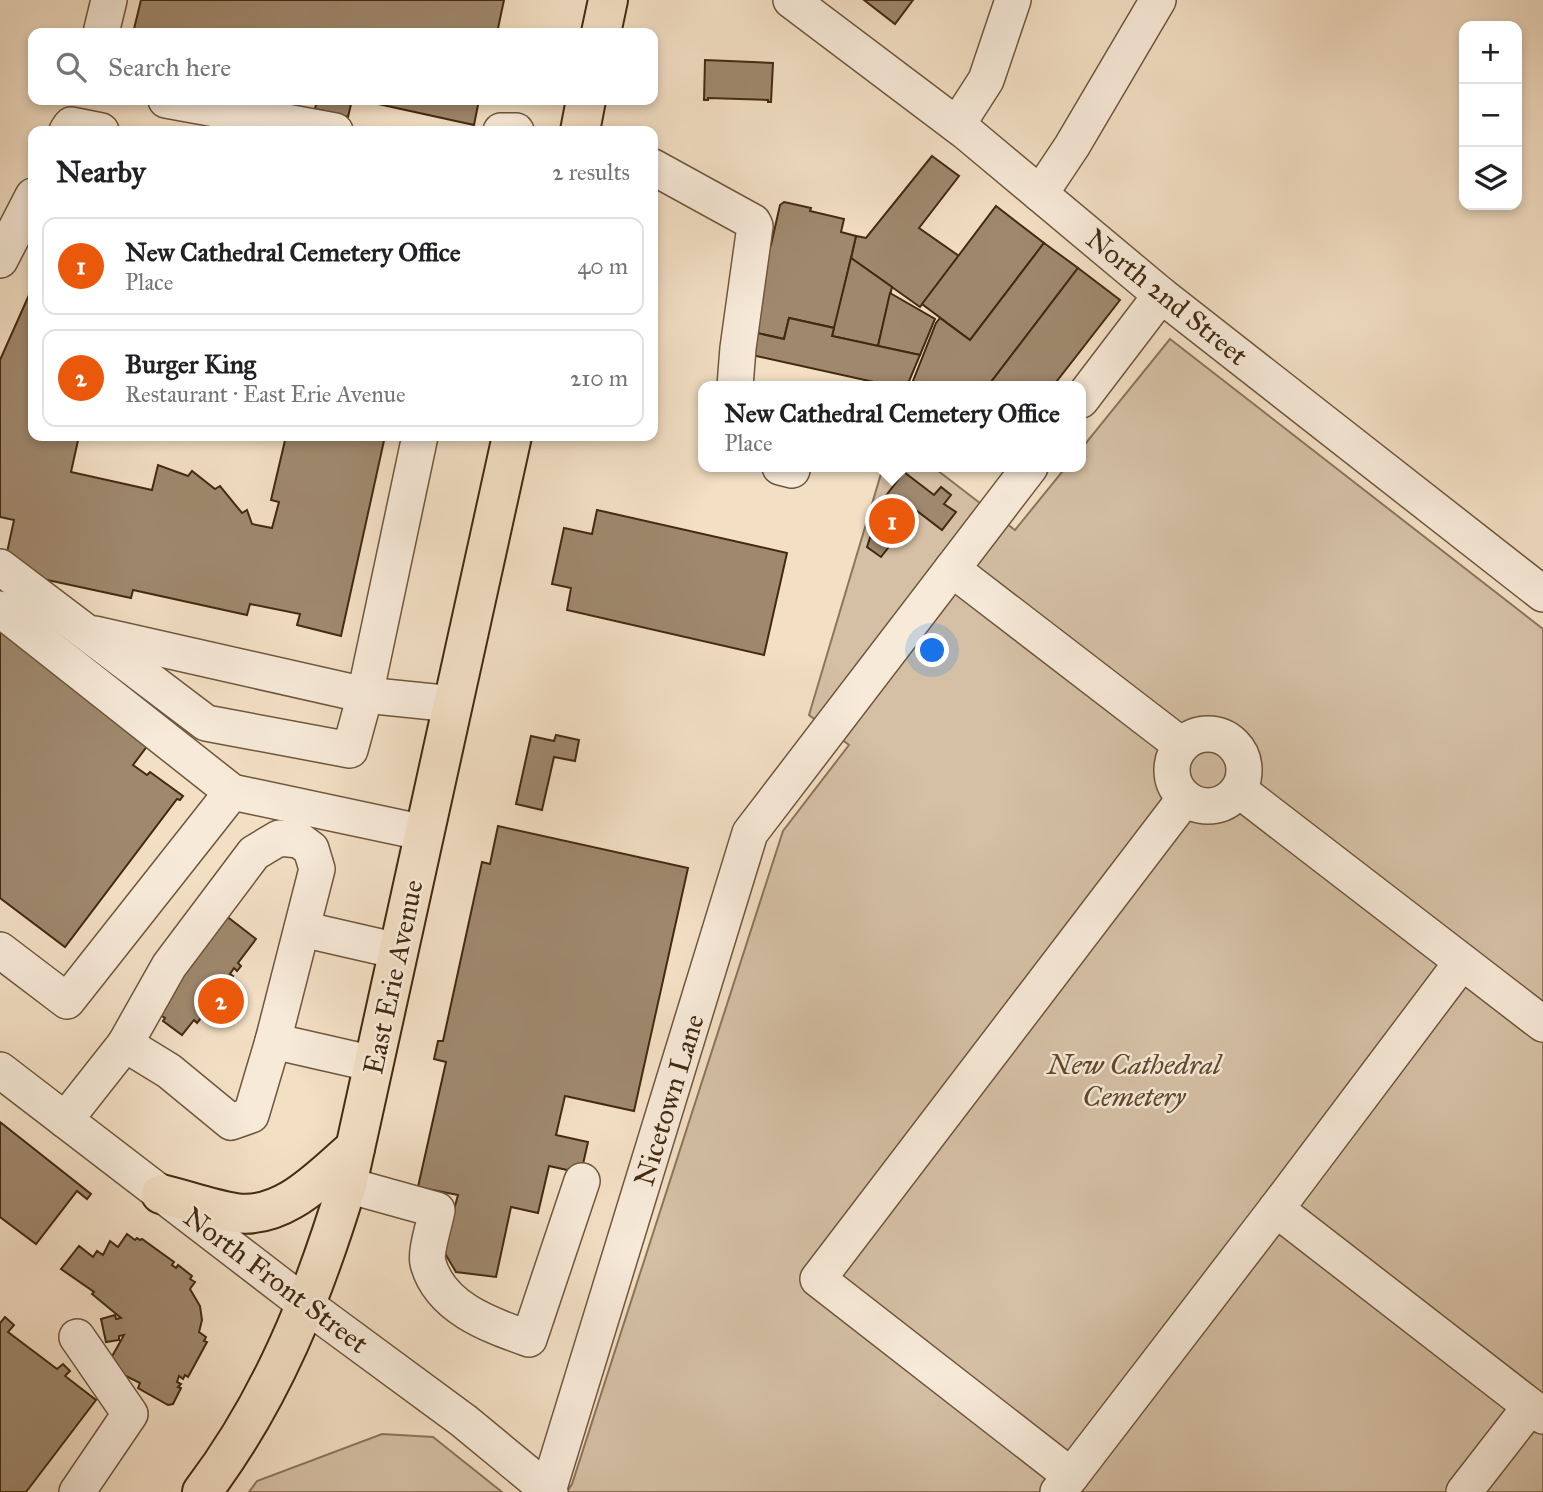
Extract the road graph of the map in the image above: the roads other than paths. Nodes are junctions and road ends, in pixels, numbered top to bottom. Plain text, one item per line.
1 (109, 0) edge
2 (608, 0) edge
3 (791, 0) edge
4 (1013, 0) edge
5 (1158, 0) edge
6 (103, 28) edge
7 (602, 28) edge
8 (193, 105) edge
9 (585, 105) edge
10 (957, 125) junction
11 (308, 126) edge
12 (580, 126) edge
13 (658, 170) edge
14 (1040, 194) junction
15 (28, 206) edge
16 (0, 260) edge
17 (1161, 295) junction
18 (735, 381) edge
19 (1086, 393) edge
20 (419, 441) edge
21 (511, 441) edge
22 (1026, 472) edge
23 (0, 567) edge
24 (951, 569) junction
25 (1543, 594) edge
26 (0, 609) edge
27 (84, 631) junction
28 (365, 695) junction
29 (453, 704) junction
30 (1181, 745) junction
31 (1239, 790) junction
32 (232, 792) junction
33 (1185, 798) junction
34 (425, 833) junction
35 (302, 929) junction
36 (0, 950) edge
37 (398, 951) junction
38 (1462, 962) junction
39 (1543, 1024) edge
40 (273, 1041) junction
41 (125, 1044) junction
42 (374, 1064) junction
43 (0, 1070) edge
44 (65, 1120) junction
45 (351, 1167) junction
46 (582, 1181) dead end
47 (161, 1194) junction
48 (1276, 1209) junction
49 (307, 1305) junction
50 (78, 1337) dead end
51 (1536, 1411) edge
52 (1064, 1484) edge
53 (77, 1492) edge
54 (202, 1492) edge
55 (549, 1492) edge
56 (1464, 1492) edge

1 - 6 street
2 - 7 main road
3 - 10 street, North 2nd Street
4 - 10 street
5 - 14 street
8 - 11 street
9 - 12 main road
10 - 14 street, North 2nd Street
13 - 18 street
14 - 17 street, North 2nd Street
15 - 16 street
17 - 19 street
17 - 25 street, North 2nd Street
20 - 28 street
21 - 29 main road, East Erie Avenue
22 - 24 street, Nicetown Lane
23 - 27 street
24 - 30 street
24 - 55 street, Nicetown Lane
26 - 32 street
27 - 28 street
27 - 28 street
28 - 29 street
29 - 34 main road, East Erie Avenue
30 - 31 street
30 - 33 street
31 - 33 street
31 - 38 street
32 - 34 street
32 - 36 street
33 - 52 street
34 - 37 main road, East Erie Avenue
35 - 37 street
35 - 40 street
35 - 41 street
37 - 42 main road, East Erie Avenue
38 - 39 street
38 - 48 street
40 - 41 street
40 - 42 street
41 - 44 street
42 - 45 main road, East Erie Avenue
43 - 44 street, North Front Street
44 - 47 street, North Front Street
45 - 46 street
45 - 47 main road
45 - 49 main road, East Erie Avenue
47 - 49 street, North Front Street
48 - 51 street
48 - 52 street
49 - 54 main road, East Erie Avenue
49 - 55 street, North Front Street
50 - 53 street
51 - 56 street

